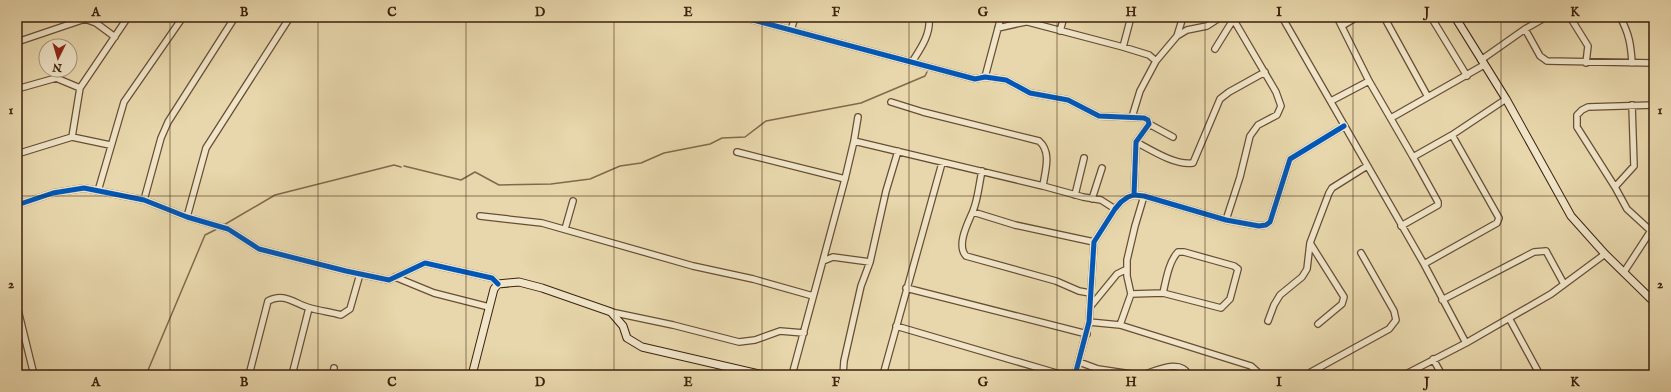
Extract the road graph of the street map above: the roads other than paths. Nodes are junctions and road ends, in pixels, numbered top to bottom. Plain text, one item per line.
1 (128, 17) edge
2 (183, 17) edge
3 (236, 17) edge
4 (290, 17) edge
5 (742, 17) edge
6 (795, 17) edge
7 (929, 17) edge
8 (1001, 17) edge
9 (1010, 17) edge
10 (1064, 17) edge
11 (1131, 17) edge
12 (1183, 17) edge
13 (1220, 17) edge
14 (1239, 17) edge
15 (1282, 17) edge
16 (1336, 17) edge
17 (1357, 17) edge
18 (1384, 17) edge
19 (1431, 17) edge
20 (1455, 17) edge
21 (1546, 17) edge
22 (1570, 17) edge
23 (1620, 17) edge
24 (1233, 19) edge
25 (1027, 22) junction
26 (1342, 26) junction
27 (998, 28) junction
28 (1525, 29) junction
29 (791, 30) junction
30 (1060, 31) junction
31 (1177, 36) junction
32 (114, 37) junction
33 (17, 42) edge
34 (1123, 47) junction
35 (1215, 49) dead end
36 (1156, 61) junction
37 (912, 62) junction
38 (1483, 62) junction
39 (1586, 63) junction
40 (1632, 63) junction
41 (1654, 63) edge
42 (1265, 72) junction
43 (1466, 76) junction
44 (985, 77) junction
45 (1369, 81) junction
46 (17, 88) edge
47 (80, 88) junction
48 (1428, 96) junction
49 (1506, 100) junction
50 (1331, 101) junction
51 (891, 102) dead end
52 (1632, 105) junction
53 (1654, 105) edge
54 (858, 117) dead end
55 (1132, 117) junction
56 (1391, 118) junction
57 (1148, 124) junction
58 (1344, 126) junction
59 (1452, 135) junction
60 (72, 137) junction
61 (1173, 137) dead end
62 (854, 141) junction
63 (1136, 142) junction
64 (110, 145) junction
65 (898, 151) junction
66 (737, 152) dead end
67 (17, 154) edge
68 (1413, 157) junction
69 (1084, 158) dead end
70 (942, 163) junction
71 (1367, 166) junction
72 (1102, 168) dead end
73 (982, 171) junction
74 (845, 179) junction
75 (1043, 186) junction
76 (1615, 187) junction
77 (98, 190) junction
78 (1075, 195) junction
79 (1134, 195) junction
80 (1144, 196) junction
81 (1092, 199) junction
82 (144, 200) junction
83 (572, 201) dead end
84 (17, 205) edge
85 (1115, 209) junction
86 (973, 212) junction
87 (480, 216) dead end
88 (187, 217) junction
89 (1226, 220) junction
90 (1401, 226) junction
91 (565, 229) junction
92 (1652, 229) edge
93 (1094, 242) junction
94 (1310, 243) junction
95 (1361, 254) dead end
96 (1605, 254) junction
97 (823, 261) junction
98 (870, 262) junction
99 (1424, 264) junction
100 (1127, 269) junction
101 (1624, 272) junction
102 (360, 274) junction
103 (395, 277) junction
104 (498, 284) junction
105 (1564, 284) junction
106 (906, 288) junction
107 (1090, 293) junction
108 (1163, 293) junction
109 (1131, 294) junction
110 (813, 296) junction
111 (1442, 300) junction
112 (1654, 302) edge
113 (17, 306) edge
114 (489, 307) junction
115 (1090, 307) junction
116 (308, 308) junction
117 (611, 312) junction
118 (1509, 318) junction
119 (1268, 321) dead end
120 (1089, 322) junction
121 (1318, 324) dead end
122 (1120, 325) junction
123 (896, 326) junction
124 (804, 333) junction
125 (1086, 334) junction
126 (1466, 343) junction
127 (1434, 359) junction
128 (1079, 362) junction
129 (334, 368) dead end
130 (1098, 369) junction
131 (34, 375) edge
132 (249, 375) edge
133 (292, 375) edge
134 (333, 375) edge
135 (472, 375) edge
136 (764, 375) edge
137 (792, 375) edge
138 (843, 375) edge
139 (883, 375) edge
140 (1063, 375) edge
141 (1075, 375) edge
142 (1096, 375) edge
143 (1138, 375) edge
144 (1142, 375) edge
145 (1189, 375) edge
146 (1261, 375) edge
147 (1308, 375) edge
148 (1404, 375) edge
149 (1442, 375) edge
150 (1540, 375) edge

1 - 32 street
2 - 64 street
3 - 82 street
4 - 88 street
5 - 29 street
6 - 29 street
7 - 37 street
8 - 27 street
9 - 25 street
10 - 30 street
11 - 34 street
12 - 31 street
13 - 31 street
14 - 24 street
15 - 50 street
16 - 26 street
17 - 26 street
18 - 48 street
19 - 43 street
20 - 38 street
21 - 28 street
22 - 39 street
23 - 40 street
24 - 35 street
24 - 42 street
25 - 27 street
25 - 30 street
26 - 45 street
27 - 44 street
28 - 38 street
28 - 39 street
29 - 37 street
30 - 34 street
31 - 36 street
32 - 33 street
32 - 47 street
34 - 36 street
36 - 55 street
37 - 44 street
38 - 43 street
38 - 49 street
39 - 40 street
40 - 41 street
42 - 63 street
42 - 89 street
43 - 48 street
44 - 55 street
45 - 50 street
45 - 56 street
46 - 47 street
47 - 60 street
48 - 56 street
49 - 59 street
49 - 96 street
50 - 58 street
51 - 75 street
52 - 53 street
52 - 76 street
52 - 76 street
54 - 62 street
55 - 57 street
56 - 68 street
57 - 61 street
57 - 63 street
58 - 71 street
58 - 89 street
59 - 68 street
59 - 99 street
60 - 64 street
60 - 67 street
62 - 65 street
62 - 74 street
63 - 79 street
64 - 77 street
65 - 70 street
65 - 98 street
66 - 74 street
68 - 90 street
69 - 78 street
70 - 73 street
70 - 106 street
71 - 90 street
71 - 94 street
72 - 81 street
73 - 75 street
73 - 86 street
74 - 97 street
75 - 78 street
76 - 92 street
77 - 82 street
77 - 84 street
78 - 81 street
79 - 80 street
79 - 85 street
80 - 89 street
80 - 100 street
81 - 85 street
82 - 88 street
83 - 91 street
85 - 93 street
86 - 93 street
86 - 107 street
87 - 91 street
88 - 102 street
90 - 99 street
91 - 110 street
92 - 101 street
93 - 107 street
94 - 119 street
94 - 121 street
95 - 147 street
96 - 101 street
96 - 105 street
97 - 98 street
97 - 110 street
98 - 138 street
99 - 111 street
100 - 109 street
100 - 115 street
101 - 112 street
102 - 103 street
102 - 116 street
103 - 104 street
103 - 114 street
104 - 114 street
104 - 117 street
105 - 111 street
105 - 118 street
106 - 123 street
106 - 125 street
107 - 115 street
108 - 108 street
108 - 109 street
109 - 122 street
110 - 124 street
111 - 126 street
113 - 131 street
114 - 135 street
115 - 120 street
116 - 132 street
116 - 133 street
117 - 124 street
117 - 136 street
118 - 126 street
118 - 150 street
120 - 122 street
120 - 125 street
122 - 146 street
123 - 139 street
123 - 140 street
124 - 137 street
125 - 128 street
126 - 127 street
127 - 148 street
127 - 149 street
128 - 130 street
128 - 141 street
129 - 134 street
130 - 142 street
130 - 143 street
144 - 145 street

